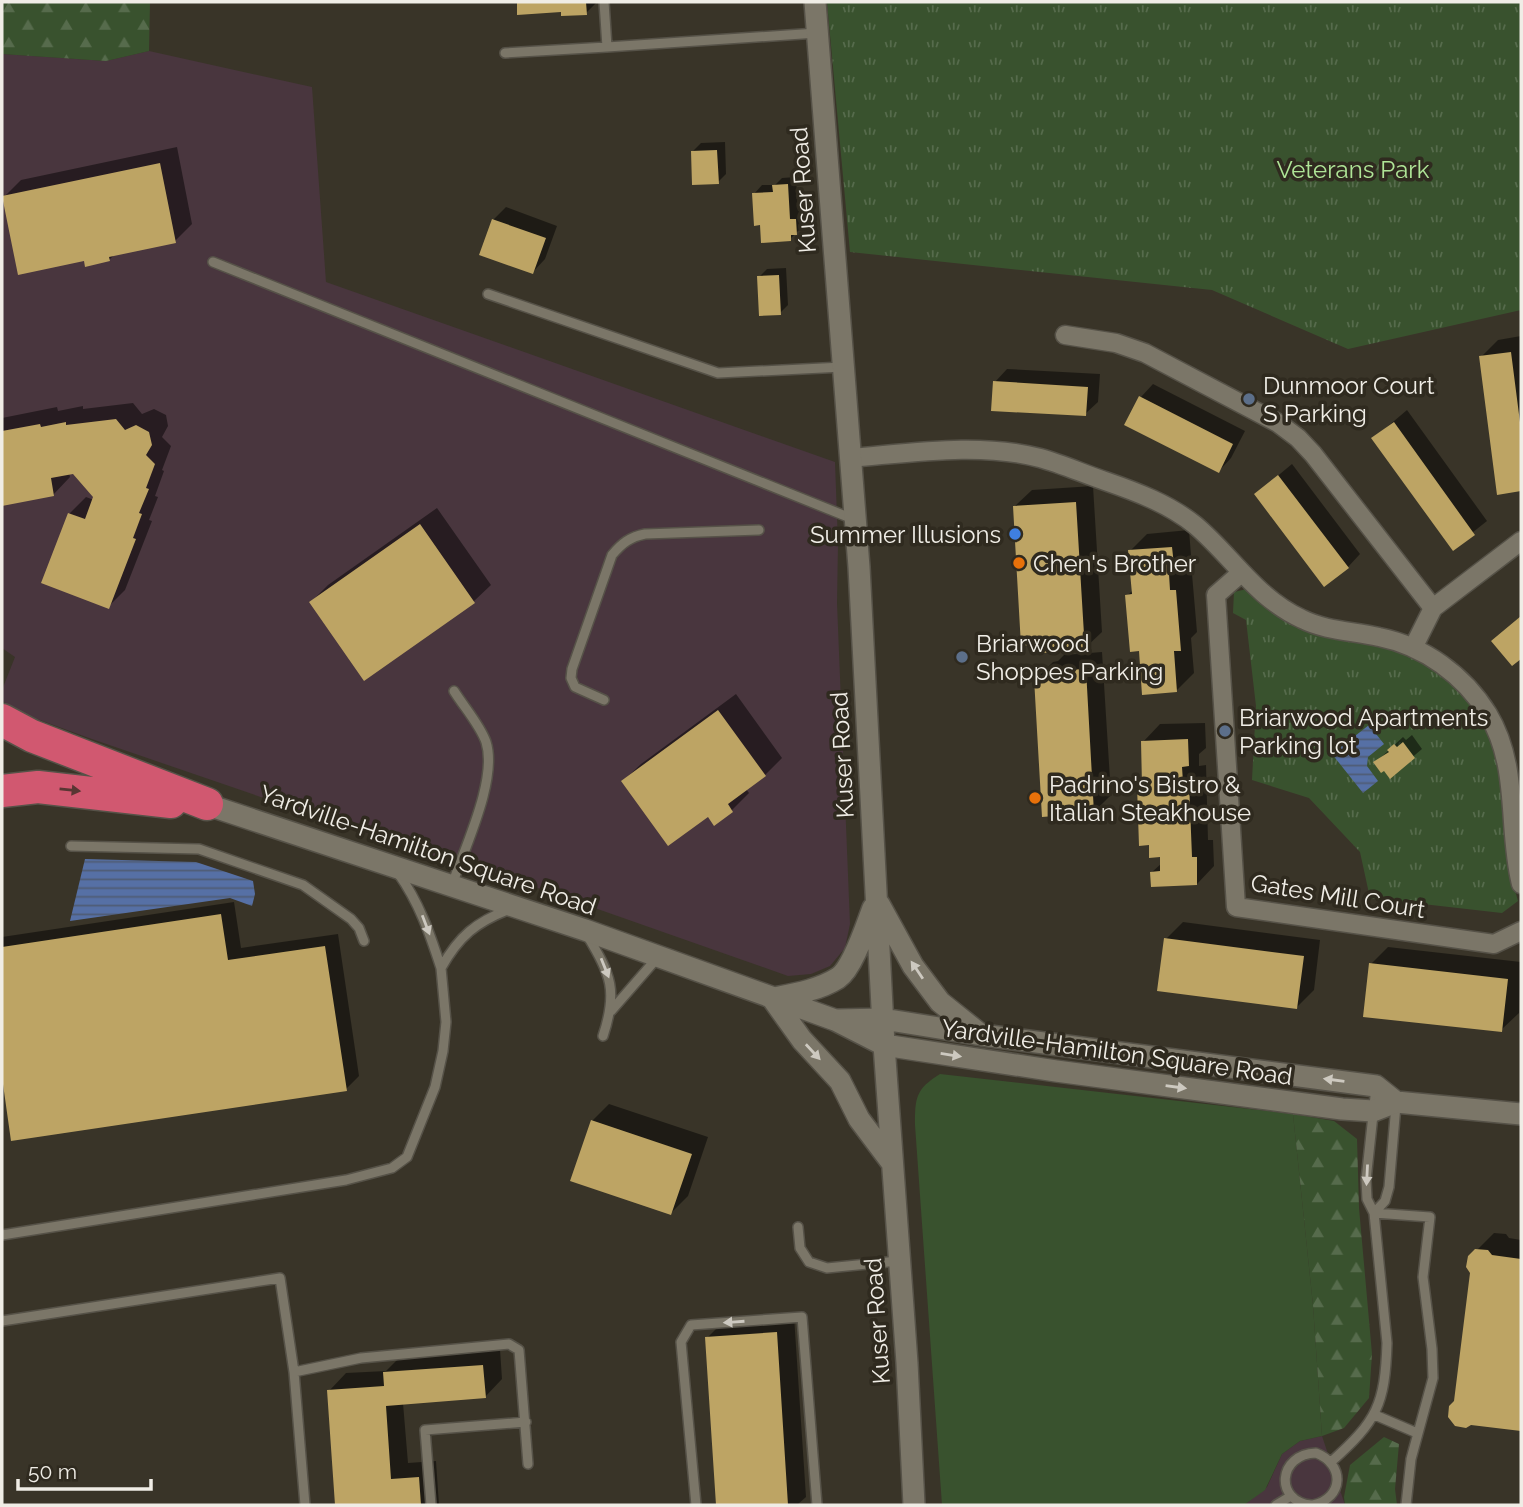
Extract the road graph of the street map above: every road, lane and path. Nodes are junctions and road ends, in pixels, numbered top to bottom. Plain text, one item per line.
1 (604, 2) edge
2 (815, 2) edge
3 (817, 33) junction
4 (607, 47) junction
5 (505, 53) dead end
6 (214, 262) dead end
7 (488, 294) dead end
8 (1065, 335) dead end
9 (843, 367) junction
10 (850, 458) junction
11 (855, 519) junction
12 (759, 530) dead end
13 (1521, 541) edge
14 (1241, 573) junction
15 (1433, 608) junction
16 (1413, 648) junction
17 (454, 691) dead end
18 (604, 699) dead end
19 (2, 720) edge
20 (2, 736) edge
21 (1516, 784) edge
22 (2, 791) edge
23 (212, 806) junction
24 (71, 846) dead end
25 (393, 866) junction
26 (1521, 884) edge
27 (452, 885) junction
28 (876, 900) junction
29 (515, 907) junction
30 (584, 930) junction
31 (1521, 931) edge
32 (364, 941) dead end
33 (658, 957) junction
34 (441, 968) junction
35 (772, 998) junction
36 (611, 1011) junction
37 (835, 1020) junction
38 (883, 1020) junction
39 (982, 1035) junction
40 (603, 1037) dead end
41 (884, 1045) junction
42 (1376, 1086) junction
43 (1396, 1102) junction
44 (1373, 1111) junction
45 (1521, 1114) edge
46 (892, 1163) junction
47 (1374, 1213) junction
48 (798, 1227) dead end
49 (2, 1235) edge
50 (899, 1261) junction
51 (2, 1321) edge
52 (294, 1372) junction
53 (1375, 1415) junction
54 (526, 1422) junction
55 (1417, 1433) junction
56 (1331, 1462) junction
57 (528, 1464) dead end
58 (1291, 1496) junction
59 (305, 1505) edge
60 (431, 1505) edge
61 (696, 1505) edge
62 (817, 1505) edge
63 (914, 1505) edge
64 (1276, 1505) edge
65 (1312, 1505) edge
66 (1406, 1505) edge

1 - 4 lane
2 - 3 street, Kuser Road
3 - 4 lane
3 - 9 street, Kuser Road
4 - 5 lane
6 - 11 lane
7 - 9 lane
8 - 15 street
9 - 10 street, Kuser Road
10 - 11 street, Kuser Road
10 - 14 street
11 - 28 street, Kuser Road
12 - 18 lane
13 - 15 street
14 - 16 street
14 - 31 street, Gates Mill Court
15 - 16 street
16 - 21 street
17 - 27 lane
19 - 23 highway
20 - 23 street, Yardville-Hamilton Square Road
21 - 26 street
22 -> 23 highway
23 - 25 street, Yardville-Hamilton Square Road
24 - 32 lane
25 - 27 street, Yardville-Hamilton Square Road
25 -> 34 lane
27 - 29 street, Yardville-Hamilton Square Road
28 - 35 street
28 - 38 street, Kuser Road
39 -> 28 street
29 - 30 street, Yardville-Hamilton Square Road
29 - 34 lane
30 - 33 street, Yardville-Hamilton Square Road
30 -> 36 lane
33 - 35 street, Yardville-Hamilton Square Road
33 - 36 lane
34 - 49 lane
35 - 37 street, Yardville-Hamilton Square Road
35 -> 46 street
36 - 40 lane
37 - 38 street, Yardville-Hamilton Square Road
37 - 41 street, Yardville-Hamilton Square Road
38 - 39 street, Yardville-Hamilton Square Road
38 - 41 street, Kuser Road
42 -> 39 street, Yardville-Hamilton Square Road
41 -> 44 street, Yardville-Hamilton Square Road
41 - 46 street, Kuser Road
42 - 43 street
42 - 44 lane
43 - 44 street, Yardville-Hamilton Square Road
43 - 45 street, Yardville-Hamilton Square Road
43 - 47 lane
44 -> 47 lane
46 - 50 street, Kuser Road
47 - 53 lane
47 - 55 lane
48 - 50 lane
50 - 63 street, Kuser Road
51 - 52 lane
52 - 54 lane
52 - 59 lane
53 - 55 lane
53 - 56 lane
54 - 57 lane
54 - 60 lane
55 - 66 lane
56 - 58 lane
56 - 65 lane
58 - 64 lane
58 - 65 lane
62 -> 61 lane

